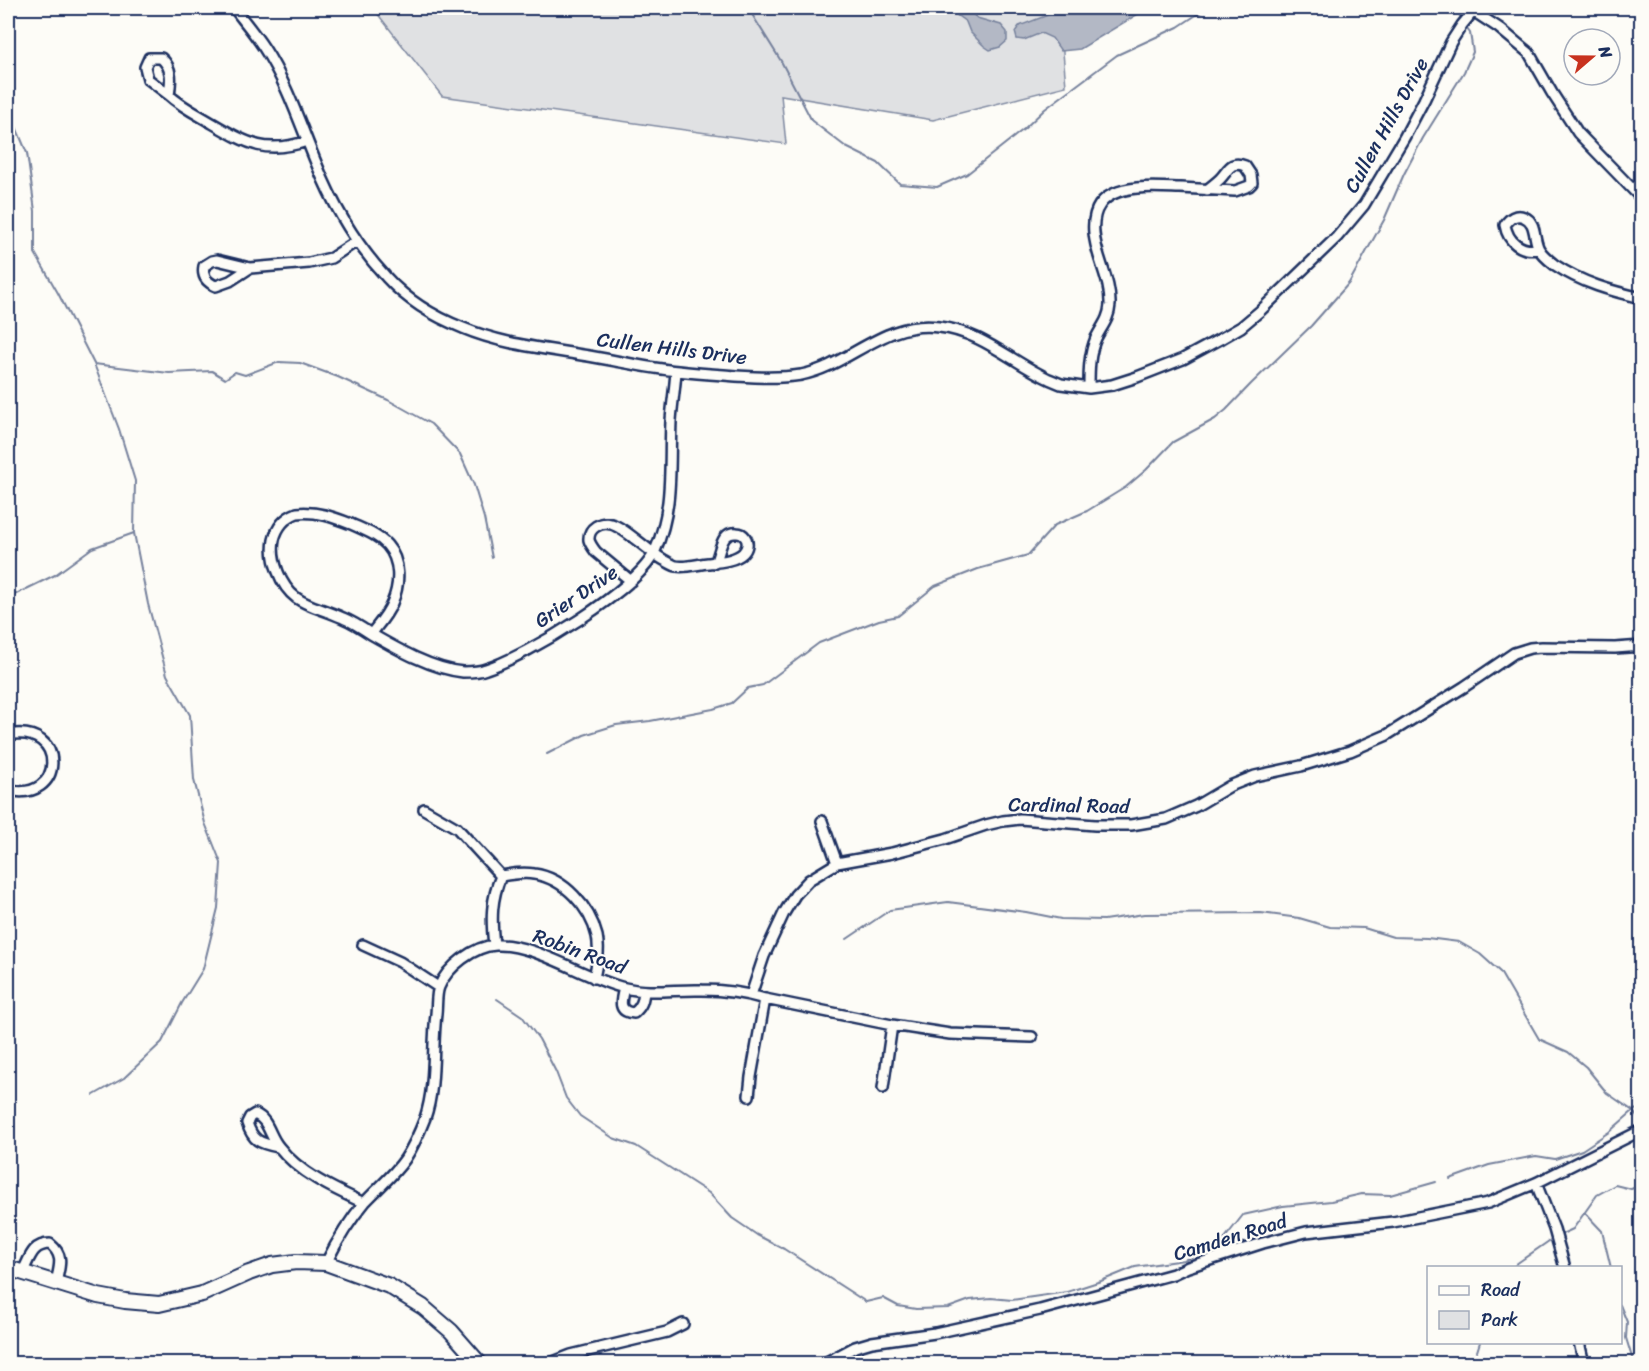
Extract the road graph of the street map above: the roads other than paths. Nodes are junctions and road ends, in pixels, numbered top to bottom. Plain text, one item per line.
1 (234, 8) edge
2 (1474, 9) edge
3 (169, 94) dead end
4 (308, 141) junction
5 (1207, 189) junction
6 (1641, 199) edge
7 (357, 242) junction
8 (1538, 249) dead end
9 (250, 268) junction
10 (1641, 298) edge
11 (676, 371) junction
12 (1089, 388) junction
13 (654, 555) junction
14 (715, 563) dead end
15 (631, 581) junction
16 (371, 634) junction
17 (1641, 646) edge
18 (8, 735) edge
19 (8, 790) edge
20 (424, 809) dead end
21 (822, 821) dead end
22 (837, 863) junction
23 (501, 876) junction
24 (363, 945) dead end
25 (494, 945) junction
26 (594, 978) junction
27 (438, 987) junction
28 (624, 988) junction
29 (644, 991) junction
30 (751, 995) junction
31 (765, 999) junction
32 (891, 1025) junction
33 (1032, 1037) dead end
34 (883, 1088) dead end
35 (749, 1096) dead end
36 (1641, 1130) edge
37 (278, 1147) dead end
38 (1536, 1183) junction
39 (364, 1203) junction
40 (326, 1263) junction
41 (1564, 1266) edge
42 (8, 1268) edge
43 (22, 1273) junction
44 (56, 1283) junction
45 (683, 1324) dead end
46 (1579, 1344) edge
47 (480, 1364) edge
48 (548, 1364) edge
49 (823, 1364) edge
50 (1584, 1364) edge

1 - 4 street, Cullen Hills Drive
2 - 6 street
2 - 12 street, Cullen Hills Drive
3 - 4 street
4 - 7 street, Cullen Hills Drive
5 - 5 street
5 - 12 street
7 - 9 street
7 - 11 street, Cullen Hills Drive
8 - 10 street
9 - 9 street
11 - 12 street, Cullen Hills Drive
11 - 13 street, Grier Drive
13 - 14 street
13 - 15 street, Grier Drive
13 - 15 street
15 - 16 street, Grier Drive
16 - 16 street, Grier Drive
17 - 22 street, Cardinal Road
18 - 19 street
20 - 23 street
21 - 22 street
22 - 30 street, Cardinal Road
23 - 25 street
23 - 26 street
24 - 27 street
25 - 26 street, Robin Road
25 - 27 street
26 - 28 street, Robin Road
27 - 39 street
28 - 29 street, Robin Road
28 - 29 street
29 - 30 street, Robin Road
30 - 31 street, Robin Road
31 - 32 street, Robin Road
31 - 35 street
32 - 33 street, Robin Road
32 - 34 street
36 - 38 street, Camden Road
37 - 39 street
38 - 41 street
38 - 49 street, Camden Road
39 - 40 street
40 - 44 main road
40 - 47 main road
42 - 43 main road
43 - 44 main road
43 - 44 street
45 - 48 street
46 - 50 street

